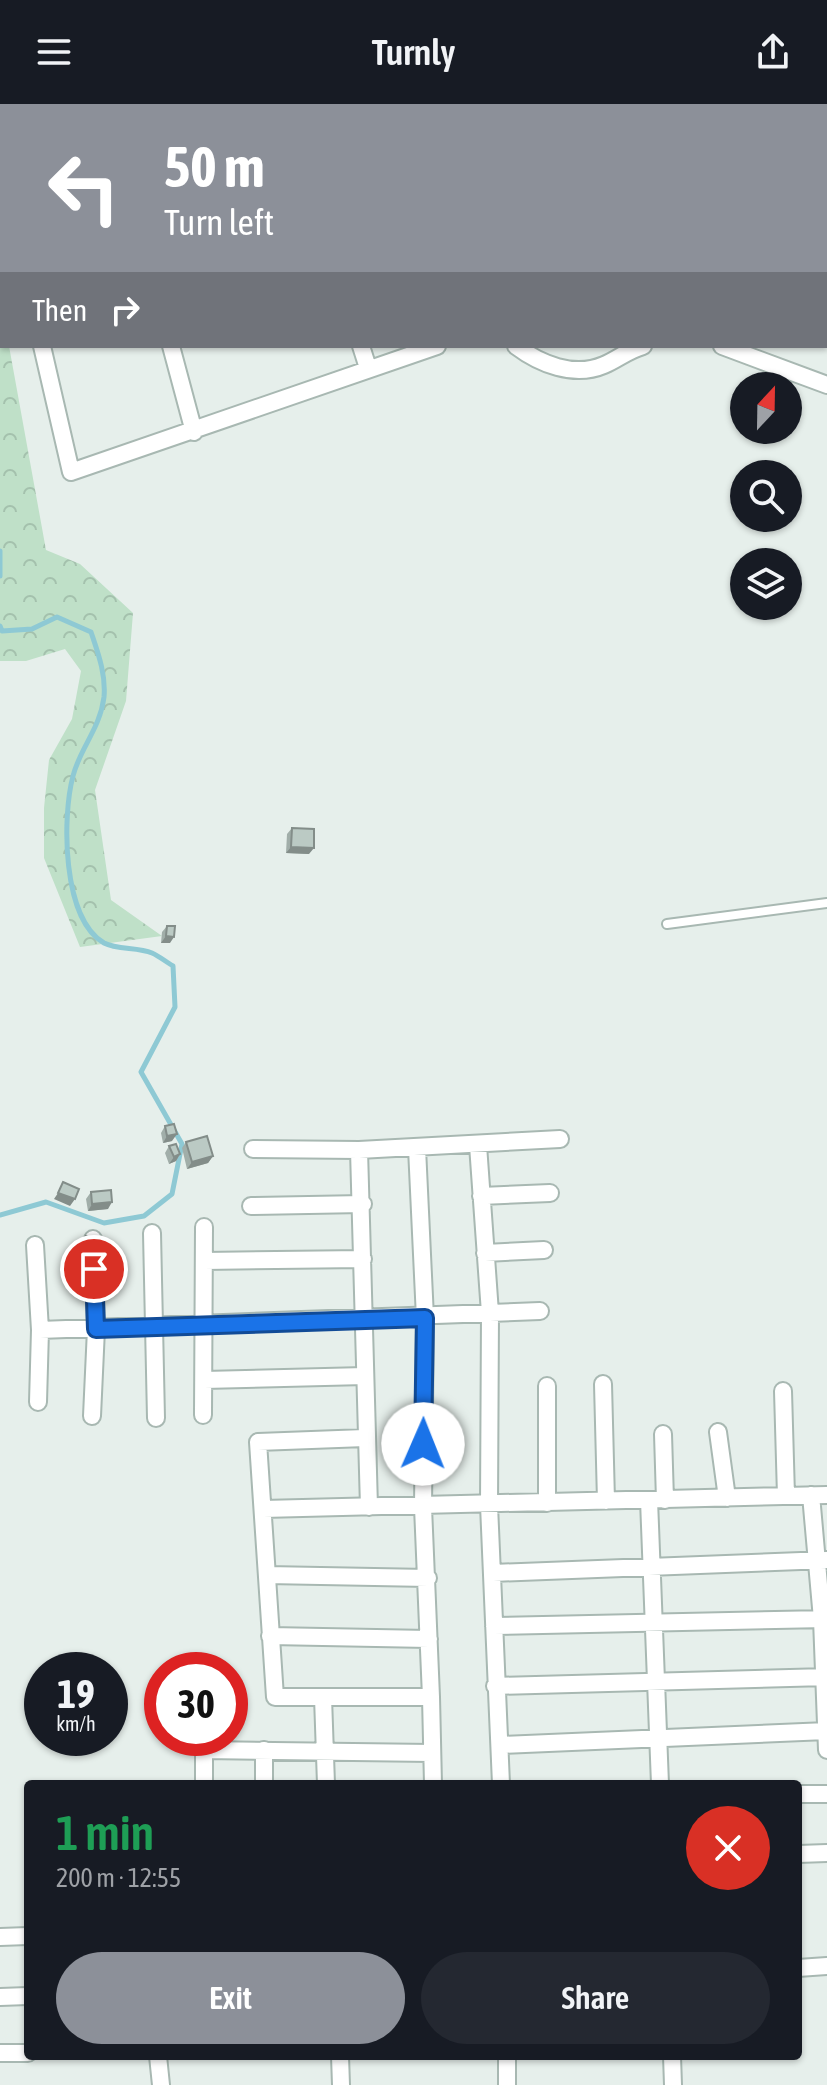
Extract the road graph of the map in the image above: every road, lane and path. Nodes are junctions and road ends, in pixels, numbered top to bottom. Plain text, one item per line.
1 (42, 348) edge
2 (172, 348) edge
3 (362, 348) edge
4 (431, 348) edge
5 (519, 348) edge
6 (639, 348) edge
7 (734, 348) edge
8 (763, 353) edge
9 (368, 368) junction
10 (827, 385) edge
11 (194, 432) junction
12 (827, 903) edge
13 (667, 924) dead end
14 (560, 1139) dead end
15 (478, 1145) junction
16 (417, 1148) junction
17 (253, 1149) dead end
18 (359, 1150) junction
19 (550, 1193) dead end
20 (481, 1196) junction
21 (363, 1204) junction
22 (251, 1206) dead end
23 (204, 1227) dead end
24 (152, 1233) dead end
25 (93, 1239) edge
26 (35, 1245) dead end
27 (544, 1250) dead end
28 (485, 1253) junction
29 (363, 1259) junction
30 (204, 1261) junction
31 (540, 1311) dead end
32 (490, 1313) junction
33 (425, 1318) junction
34 (361, 1319) junction
35 (204, 1326) junction
36 (153, 1327) junction
37 (96, 1329) junction
38 (40, 1330) junction
39 (365, 1376) junction
40 (204, 1380) junction
41 (603, 1384) dead end
42 (547, 1386) dead end
43 (783, 1391) dead end
44 (38, 1402) dead end
45 (203, 1415) dead end
46 (92, 1416) dead end
47 (156, 1418) dead end
48 (718, 1432) dead end
49 (663, 1434) dead end
50 (365, 1438) junction
51 (819, 1495) edge
52 (786, 1496) junction
53 (727, 1498) junction
54 (657, 1500) junction
55 (606, 1501) junction
56 (547, 1503) junction
57 (489, 1505) junction
58 (369, 1507) junction
59 (423, 1507) junction
60 (263, 1509) junction
61 (822, 1561) edge
62 (651, 1567) junction
63 (493, 1573) junction
64 (267, 1575) junction
65 (428, 1578) junction
66 (824, 1619) edge
67 (657, 1625) junction
68 (494, 1626) junction
69 (270, 1636) junction
70 (429, 1639) junction
71 (826, 1677) edge
72 (656, 1680) junction
73 (495, 1686) junction
74 (323, 1697) junction
75 (431, 1697) junction
76 (827, 1731) edge
77 (659, 1738) junction
78 (500, 1745) junction
79 (264, 1750) junction
80 (827, 1750) edge
81 (325, 1751) junction
82 (432, 1753) junction
83 (204, 1780) edge
84 (264, 1780) edge
85 (326, 1780) edge
86 (433, 1780) edge
87 (501, 1780) edge
88 (660, 1780) edge
89 (802, 1794) edge
90 (827, 1794) edge
91 (827, 1853) edge
92 (802, 1854) edge
93 (24, 1936) edge
94 (0, 1937) edge
95 (827, 1966) edge
96 (802, 1968) edge
97 (24, 1996) edge
98 (0, 1997) edge
99 (0, 2053) edge
100 (24, 2053) edge
101 (158, 2060) edge
102 (340, 2060) edge
103 (507, 2060) edge
104 (672, 2060) edge
105 (161, 2085) edge
106 (341, 2085) edge
107 (507, 2085) edge
108 (673, 2085) edge

1 - 11 street
2 - 11 street
3 - 9 street
4 - 9 street
5 - 6 street
7 - 8 street
8 - 10 street
9 - 11 street
12 - 13 lane
14 - 15 street
15 - 16 street
15 - 20 street
16 - 18 street
16 - 33 street
17 - 18 street
18 - 21 street
19 - 20 street
20 - 28 street
21 - 22 street
21 - 29 street
23 - 30 street
24 - 36 street
25 - 37 street
26 - 38 street
27 - 28 street
28 - 32 street
29 - 30 street
29 - 34 street
30 - 35 street
31 - 32 street
32 - 33 street
32 - 57 street
33 - 34 street
33 - 59 street
34 - 35 street
34 - 39 street
35 - 36 street
35 - 40 street
36 - 37 street
36 - 47 street
37 - 38 street
37 - 46 street
38 - 44 street
39 - 40 street
39 - 50 street
40 - 45 street
41 - 55 street
42 - 56 street
43 - 52 street
48 - 53 street
49 - 54 street
50 - 58 street
50 - 60 street
51 - 52 street
51 - 61 street
52 - 53 street
53 - 54 street
54 - 55 street
54 - 62 street
55 - 56 street
56 - 57 street
57 - 59 street
57 - 63 street
58 - 59 street
58 - 60 street
59 - 65 street
60 - 64 street
61 - 62 street
61 - 66 street
62 - 63 street
62 - 67 street
63 - 68 street
64 - 65 street
64 - 69 street
65 - 70 street
66 - 67 street
66 - 71 street
67 - 68 street
67 - 72 street
68 - 73 street
69 - 70 street
69 - 74 street
70 - 75 street
71 - 72 street
71 - 76 street
72 - 73 street
72 - 77 street
73 - 78 street
74 - 75 street
74 - 81 street
75 - 82 street
76 - 77 street
76 - 80 street
77 - 78 street
77 - 88 street
78 - 87 street
79 - 81 street
79 - 83 street
79 - 84 street
81 - 82 street
81 - 85 street
82 - 86 street
89 - 90 street
91 - 92 street
93 - 94 street
95 - 96 street
97 - 98 street
99 - 100 street
101 - 105 street
102 - 106 street
103 - 107 street
104 - 108 street

